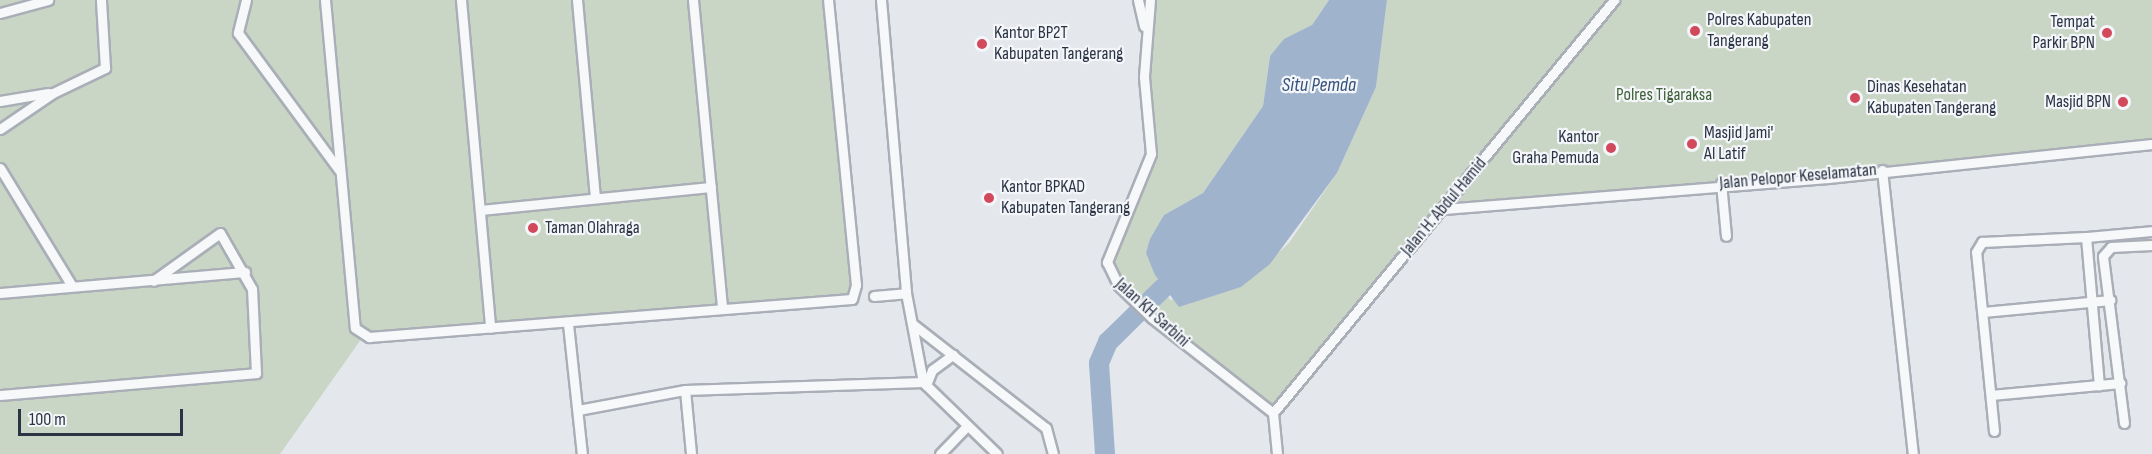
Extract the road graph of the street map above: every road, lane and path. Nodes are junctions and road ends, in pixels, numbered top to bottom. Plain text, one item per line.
1 (48, 0) edge
2 (101, 0) edge
3 (246, 0) edge
4 (325, 0) edge
5 (461, 0) edge
6 (577, 0) edge
7 (693, 0) edge
8 (828, 0) edge
9 (881, 0) edge
10 (1138, 0) edge
11 (1150, 0) edge
12 (1614, 0) edge
13 (0, 13) edge
14 (1146, 34) junction
15 (53, 93) junction
16 (0, 101) edge
17 (0, 129) edge
18 (2152, 144) edge
19 (0, 168) edge
20 (1882, 170) junction
21 (340, 172) junction
22 (1721, 183) junction
23 (711, 187) junction
24 (11, 188) junction
25 (0, 190) edge
26 (595, 198) junction
27 (1444, 208) junction
28 (480, 210) junction
29 (2152, 231) edge
30 (1726, 236) dead end
31 (2086, 237) junction
32 (2152, 245) edge
33 (245, 272) junction
34 (153, 281) junction
35 (72, 286) junction
36 (0, 292) edge
37 (906, 293) junction
38 (874, 296) dead end
39 (2110, 300) junction
40 (2092, 302) junction
41 (722, 306) junction
42 (1983, 312) junction
43 (568, 324) junction
44 (914, 325) junction
45 (490, 328) junction
46 (953, 355) junction
47 (2120, 383) junction
48 (924, 384) junction
49 (2099, 385) junction
50 (685, 390) junction
51 (0, 395) edge
52 (1991, 395) junction
53 (578, 410) junction
54 (1273, 413) junction
55 (2124, 423) dead end
56 (966, 427) junction
57 (1994, 431) dead end
58 (582, 454) edge
59 (691, 454) edge
60 (940, 454) edge
61 (997, 454) edge
62 (1053, 454) edge
63 (1276, 454) edge
64 (1913, 454) edge

1 - 13 street
2 - 15 street
3 - 21 street
4 - 21 street
5 - 28 street
6 - 26 street
7 - 23 street
8 - 41 street
9 - 37 street
10 - 14 street, Jalan KH Sarbini
11 - 14 street, Jalan KH Sarbini
12 - 27 street, Jalan H. Abdul Hamid
14 - 54 street, Jalan KH Sarbini
15 - 16 street
15 - 17 street
18 - 20 street, Jalan Pelopor Keselamatan
19 - 24 street
20 - 22 street, Jalan Pelopor Keselamatan
20 - 64 street
21 - 45 street
22 - 27 street, Jalan Pelopor Keselamatan
22 - 30 street
23 - 26 street
23 - 41 street
24 - 25 street
24 - 35 street
26 - 28 street
27 - 54 street, Jalan H. Abdul Hamid
28 - 45 street
29 - 31 street
31 - 40 street
31 - 42 street
32 - 39 street
33 - 34 street
33 - 34 street
33 - 51 street
34 - 35 street
35 - 36 street
37 - 38 street
37 - 44 street
39 - 40 street
39 - 47 street
40 - 42 street
40 - 49 street
41 - 43 street
42 - 52 street
43 - 45 street
43 - 53 street
44 - 46 street
44 - 48 street
46 - 48 street
46 - 62 street
47 - 49 street
47 - 55 street
48 - 50 street
48 - 56 street
49 - 52 street
50 - 53 street
50 - 59 street
52 - 57 street
53 - 58 street
54 - 63 street
56 - 60 street
56 - 61 street

